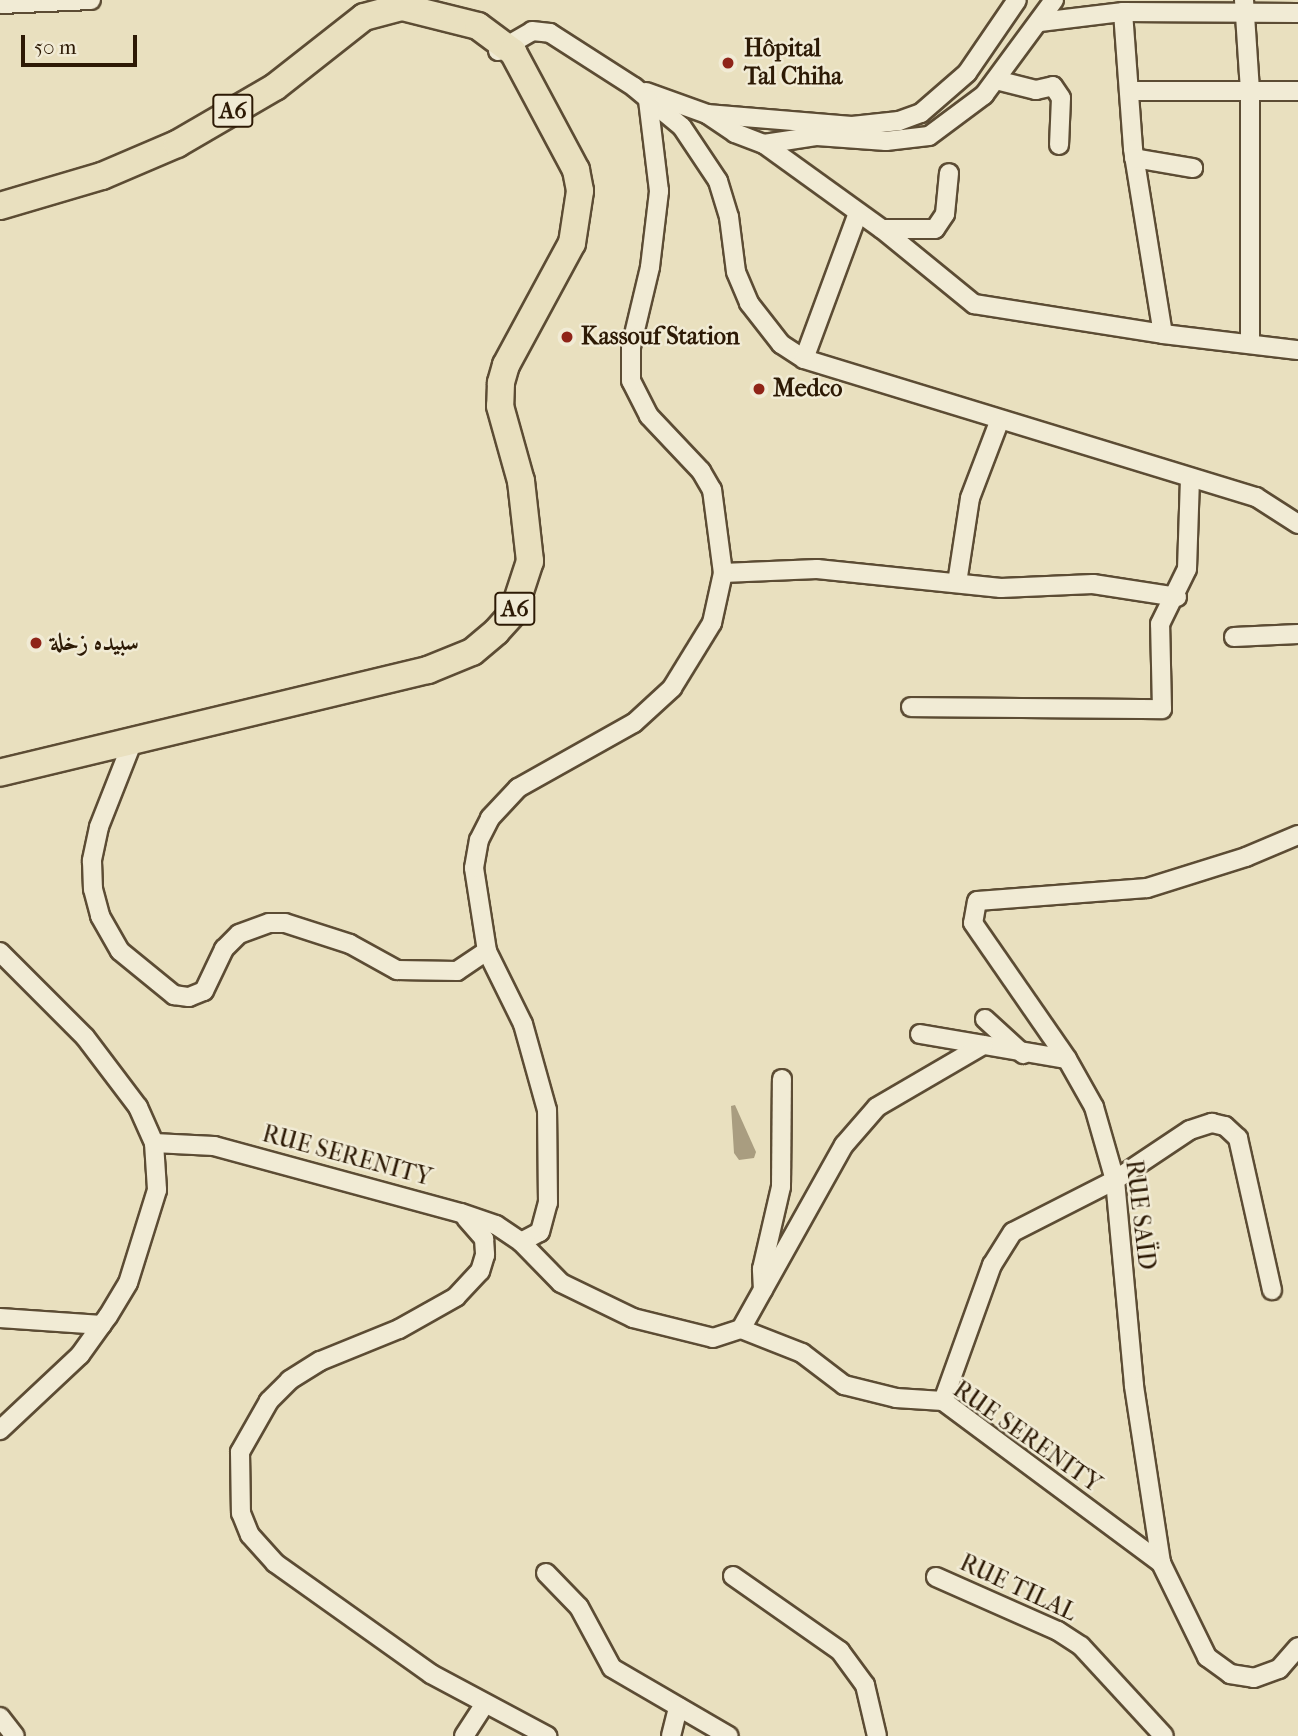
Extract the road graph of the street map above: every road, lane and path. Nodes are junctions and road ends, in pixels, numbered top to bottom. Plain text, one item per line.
1 (91, 0) edge
2 (1017, 0) edge
3 (1054, 0) edge
4 (0, 4) edge
5 (1245, 6) edge
6 (366, 9) edge
7 (1123, 12) junction
8 (1298, 13) edge
9 (1040, 22) junction
10 (505, 54) junction
11 (967, 73) junction
12 (996, 80) junction
13 (634, 87) junction
14 (1250, 90) junction
15 (1298, 91) edge
16 (1129, 92) junction
17 (984, 95) junction
18 (648, 100) junction
19 (921, 113) junction
20 (707, 114) junction
21 (929, 136) junction
22 (764, 144) junction
23 (1059, 145) dead end
24 (1134, 158) junction
25 (1194, 168) dead end
26 (949, 173) dead end
27 (0, 206) edge
28 (858, 213) junction
29 (882, 229) junction
30 (1163, 334) junction
31 (1250, 344) junction
32 (1298, 350) edge
33 (804, 359) junction
34 (999, 422) junction
35 (1190, 478) junction
36 (1298, 524) edge
37 (723, 573) junction
38 (957, 583) junction
39 (1177, 597) junction
40 (1298, 634) edge
41 (1234, 637) dead end
42 (911, 707) dead end
43 (134, 738) junction
44 (0, 773) edge
45 (1298, 835) edge
46 (487, 951) junction
47 (0, 952) edge
48 (985, 1019) dead end
49 (919, 1034) dead end
50 (983, 1045) junction
51 (1023, 1054) junction
52 (1068, 1059) junction
53 (782, 1079) dead end
54 (154, 1143) junction
55 (1115, 1180) junction
56 (461, 1213) junction
57 (521, 1242) junction
58 (1272, 1290) dead end
59 (763, 1293) junction
60 (0, 1318) edge
61 (102, 1325) junction
62 (740, 1329) junction
63 (943, 1401) junction
64 (0, 1430) edge
65 (1161, 1563) junction
66 (546, 1573) dead end
67 (733, 1576) dead end
68 (936, 1577) dead end
69 (1298, 1647) edge
70 (484, 1705) junction
71 (678, 1707) junction
72 (464, 1736) edge
73 (547, 1736) edge
74 (671, 1736) edge
75 (729, 1736) edge
76 (877, 1736) edge
77 (1164, 1736) edge

1 - 4 street
2 - 11 street
3 - 9 street
5 - 7 street
5 - 8 street
5 - 14 street
6 - 10 highway, A6
6 - 27 highway, A6
7 - 9 street
7 - 16 street
9 - 12 street
10 - 13 street
10 - 43 highway, A6
11 - 17 street
11 - 19 street
12 - 17 street
12 - 23 street
13 - 18 street
13 - 20 street
14 - 15 street
14 - 16 street
14 - 31 street
16 - 24 street
17 - 21 street
18 - 33 street
18 - 37 street
19 - 20 street
19 - 21 street
20 - 22 street
21 - 22 street
22 - 28 street
24 - 25 street
24 - 30 street
26 - 29 street
28 - 29 street
28 - 33 street
29 - 30 street
30 - 31 street
31 - 32 street
33 - 34 street
34 - 35 street
34 - 38 street
35 - 36 street
35 - 39 street
37 - 38 street
37 - 46 street
38 - 39 street
39 - 42 street
40 - 41 street
43 - 44 highway, A6
43 - 46 street
45 - 52 street, RUE SAÏD
46 - 57 street
47 - 54 street
48 - 51 street
49 - 50 street
50 - 51 street
50 - 59 street
51 - 52 street
52 - 55 street, RUE SAÏD
53 - 59 street
54 - 56 street, RUE SERENITY
54 - 61 street
55 - 58 street
55 - 63 street
55 - 65 street, RUE SAÏD
56 - 57 street, RUE SERENITY
56 - 70 street
57 - 62 street, RUE SERENITY
59 - 62 street
60 - 61 street
61 - 64 street
62 - 63 street, RUE SERENITY
63 - 65 street, RUE SERENITY
65 - 69 street, RUE SAÏD
66 - 71 street
67 - 76 street
68 - 77 street, RUE TILAL
70 - 72 street
70 - 73 street
71 - 74 street
71 - 75 street

